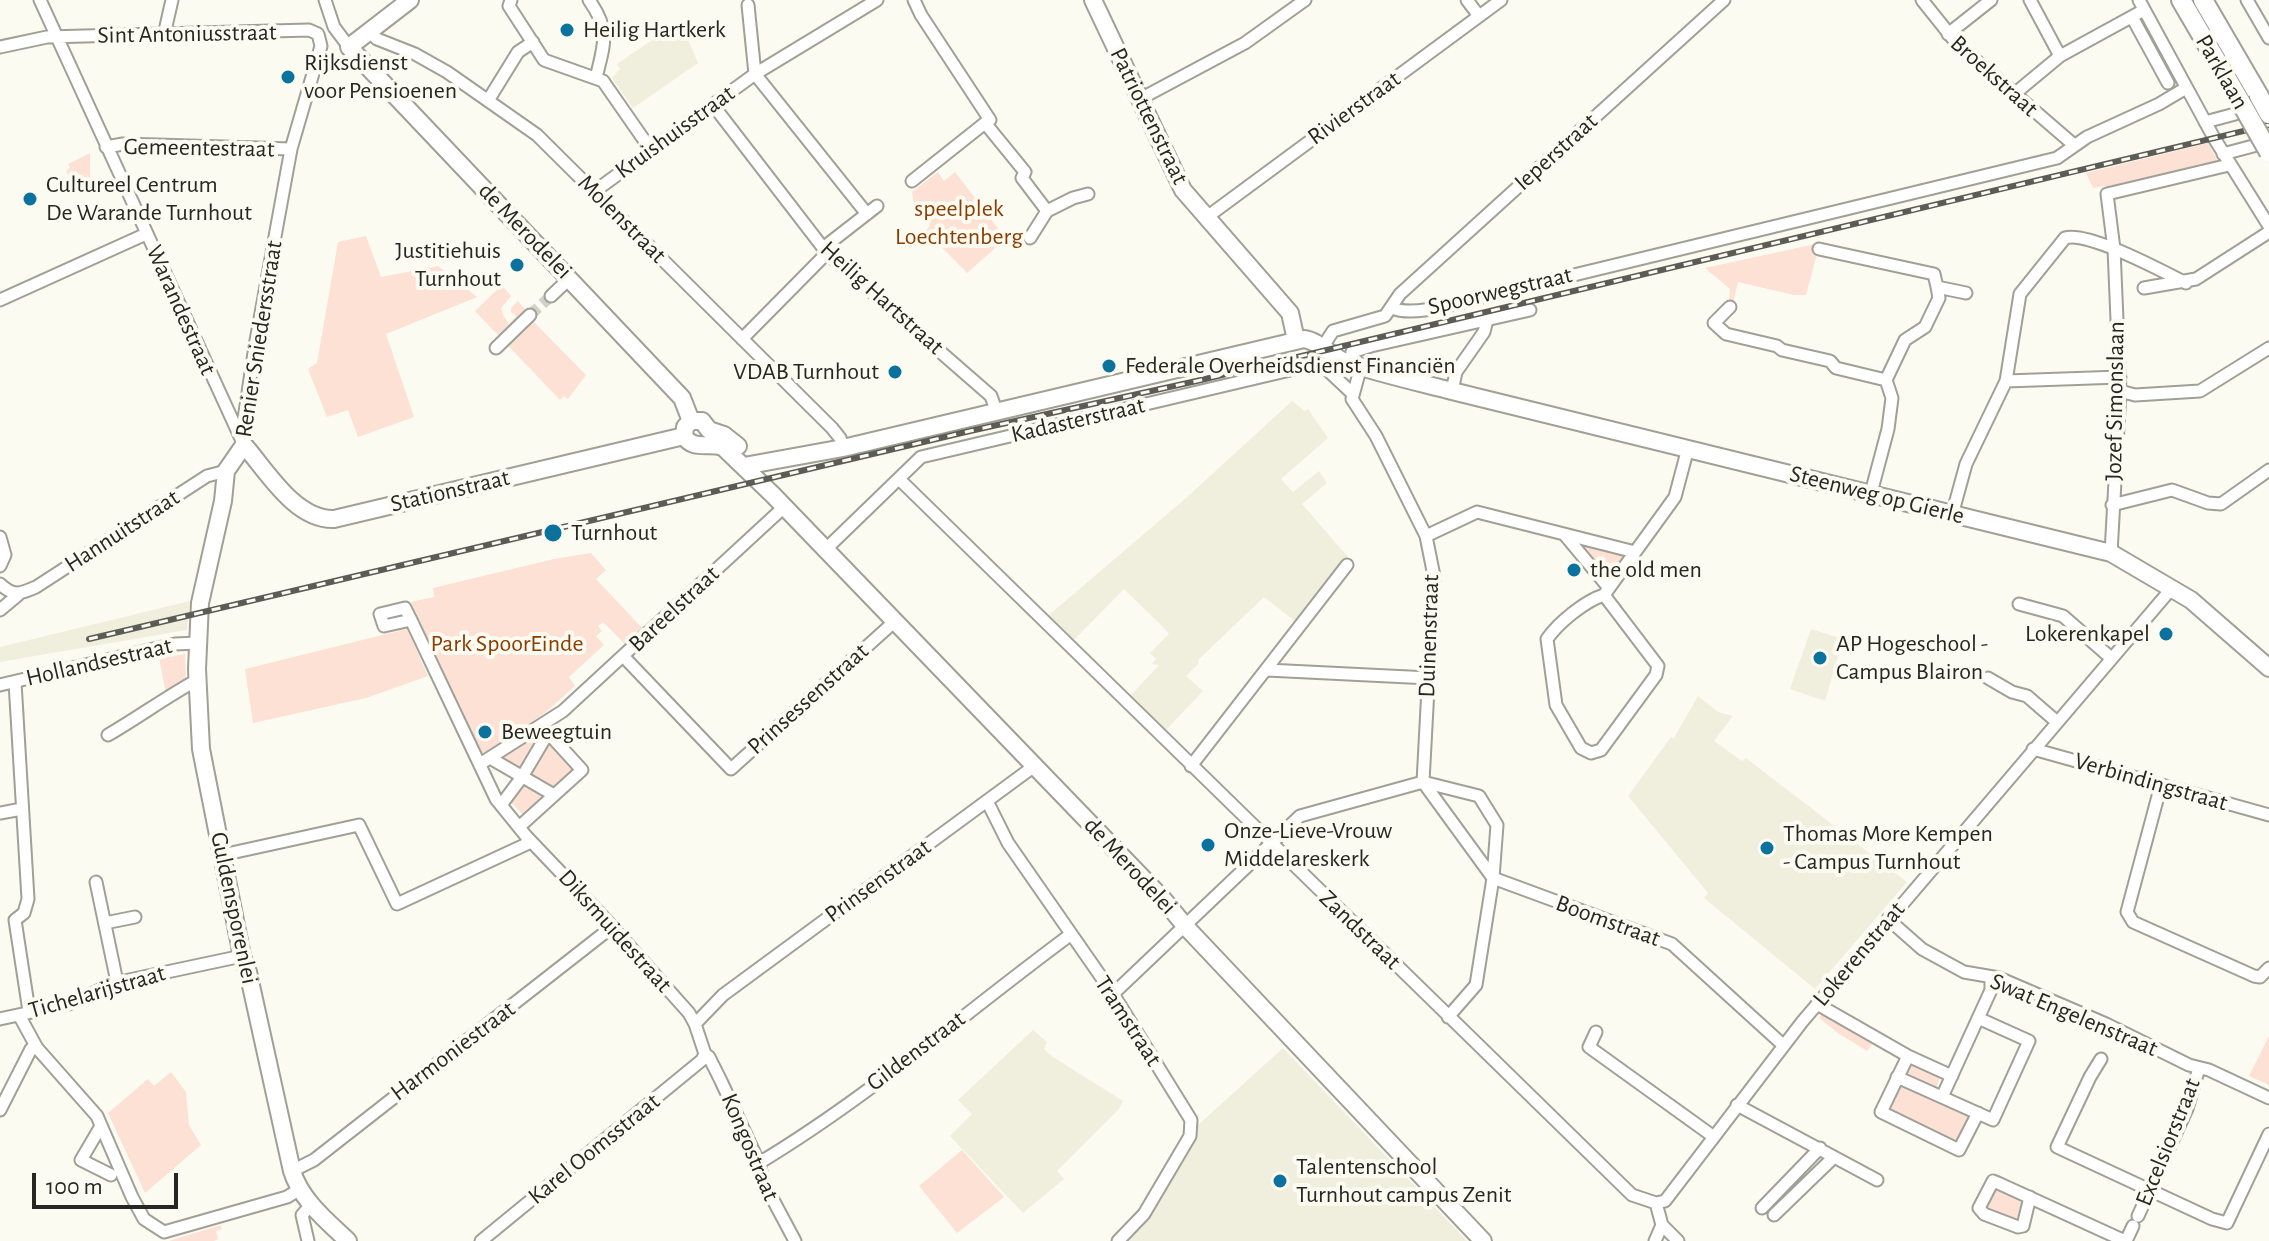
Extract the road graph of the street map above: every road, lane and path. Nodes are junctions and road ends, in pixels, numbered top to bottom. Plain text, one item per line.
1 (40, 0) edge
2 (172, 0) edge
3 (325, 0) edge
4 (410, 0) edge
5 (511, 0) edge
6 (589, 0) edge
7 (876, 0) edge
8 (914, 0) edge
9 (1093, 0) edge
10 (1305, 0) edge
11 (1467, 0) edge
12 (1501, 0) edge
13 (1724, 0) edge
14 (1922, 0) edge
15 (1991, 0) edge
16 (2030, 0) edge
17 (2181, 0) edge
18 (2203, 0) edge
19 (2247, 0) edge
20 (748, 5) dead end
21 (2142, 5) edge
22 (1479, 16) junction
23 (2132, 17) junction
24 (369, 31) junction
25 (318, 34) joint
26 (1948, 34) junction
27 (164, 35) junction
28 (56, 37) junction
29 (2269, 38) edge
30 (533, 42) junction
31 (0, 47) edge
32 (349, 47) junction
33 (2060, 56) junction
34 (755, 74) junction
35 (596, 78) junction
36 (2168, 83) dead end
37 (2186, 88) junction
38 (2013, 95) junction
39 (489, 99) junction
40 (1140, 99) junction
41 (2264, 100) edge
42 (713, 105) junction
43 (2269, 114) edge
44 (2205, 122) junction
45 (985, 123) junction
46 (2269, 142) edge
47 (2074, 145) junction
48 (106, 147) junction
49 (291, 149) junction
50 (651, 150) junction
51 (2269, 152) edge
52 (2223, 154) junction
53 (2229, 165) junction
54 (912, 181) dead end
55 (595, 191) junction
56 (1088, 194) dead end
57 (1047, 211) junction
58 (1207, 217) junction
59 (2269, 229) edge
60 (146, 234) junction
61 (1030, 238) dead end
62 (1819, 249) dead end
63 (2114, 249) junction
64 (825, 250) junction
65 (570, 278) junction
66 (2186, 283) junction
67 (1937, 287) junction
68 (2144, 288) dead end
69 (1966, 293) dead end
70 (551, 296) tunnel mouth
71 (0, 300) edge
72 (1730, 307) dead end
73 (1392, 308) junction
74 (1530, 310) dead end
75 (530, 315) tunnel mouth
76 (1487, 320) junction
77 (742, 339) junction
78 (1296, 340) junction
79 (496, 348) dead end
80 (1322, 348) junction
81 (2269, 348) edge
82 (1356, 365) junction
83 (2120, 377) junction
84 (1886, 380) junction
85 (2006, 381) junction
86 (1452, 391) junction
87 (2120, 391) junction
88 (1353, 394) junction
89 (996, 410) junction
90 (688, 428) junction
91 (709, 430) junction
92 (244, 445) junction
93 (701, 445) junction
94 (843, 448) junction
95 (1688, 448) junction
96 (749, 461) junction
97 (2269, 470) edge
98 (226, 471) junction
99 (899, 479) junction
100 (1871, 493) junction
101 (778, 501) junction
102 (2112, 505) junction
103 (1952, 515) junction
104 (1564, 534) junction
105 (1426, 536) junction
106 (0, 537) edge
107 (826, 549) junction
108 (1635, 552) junction
109 (2111, 553) junction
110 (1347, 565) dead end
111 (0, 566) edge
112 (0, 584) edge
113 (2172, 588) junction
114 (1607, 592) junction
115 (18, 595) junction
116 (2019, 604) dead end
117 (0, 610) edge
118 (411, 620) dead end
119 (894, 622) junction
120 (197, 643) junction
121 (623, 656) junction
122 (2111, 658) junction
123 (2269, 668) edge
124 (1267, 670) junction
125 (1429, 678) junction
126 (1988, 678) dead end
127 (197, 680) junction
128 (15, 682) junction
129 (0, 685) edge
130 (2057, 722) junction
131 (544, 729) junction
132 (108, 735) dead end
133 (2033, 749) junction
134 (485, 761) junction
135 (1191, 766) junction
136 (1033, 767) junction
137 (522, 777) junction
138 (1423, 782) junction
139 (2161, 785) junction
140 (554, 795) junction
141 (987, 801) junction
142 (501, 805) junction
143 (22, 809) junction
144 (0, 813) edge
145 (2269, 815) edge
146 (519, 827) junction
147 (531, 842) junction
148 (1271, 844) junction
149 (222, 855) junction
150 (1493, 878) junction
151 (96, 882) dead end
152 (135, 917) dead end
153 (1888, 919) junction
154 (15, 920) junction
155 (0, 923) edge
156 (105, 923) junction
157 (612, 927) junction
158 (1186, 927) junction
159 (1070, 935) junction
160 (242, 956) junction
161 (2269, 968) edge
162 (1991, 977) junction
163 (117, 982) junction
164 (1113, 994) junction
165 (1817, 1004) junction
166 (24, 1013) junction
167 (1448, 1017) junction
168 (1978, 1018) junction
169 (0, 1019) edge
170 (695, 1024) junction
171 (1596, 1032) dead end
172 (1783, 1045) junction
173 (37, 1048) junction
174 (705, 1054) junction
175 (1908, 1056) junction
176 (2101, 1059) dead end
177 (2199, 1068) junction
178 (1952, 1076) junction
179 (1897, 1077) junction
180 (1942, 1097) junction
181 (2269, 1098) edge
182 (1737, 1105) junction
183 (0, 1110) edge
184 (1978, 1113) junction
185 (101, 1126) junction
186 (2269, 1134) edge
187 (1714, 1137) junction
188 (1820, 1148) junction
189 (1834, 1157) junction
190 (759, 1163) junction
191 (292, 1171) junction
192 (111, 1175) dead end
193 (1877, 1180) dead end
194 (300, 1189) junction
195 (2150, 1190) junction
196 (2030, 1197) junction
197 (1656, 1203) junction
198 (311, 1205) junction
199 (1762, 1208) dead end
200 (1774, 1215) dead end
201 (2023, 1226) junction
202 (1658, 1234) edge
203 (308, 1241) edge
204 (348, 1241) edge
205 (481, 1241) edge
206 (795, 1241) edge
207 (1118, 1241) edge
208 (1483, 1241) edge
209 (1678, 1241) edge
210 (2021, 1241) edge
211 (2125, 1241) edge

1 - 28 street, Warandestraat
2 - 27 street
3 - 32 street
4 - 24 street
5 - 30 street
6 - 35 street
7 - 34 street, Kruishuisstraat
8 - 45 street
9 - 40 street, Patriottenstraat
10 - 40 street
11 - 22 street
12 - 22 street, Rivierstraat
13 - 73 street, Ieperstraat
14 - 26 street, Broekstraat
15 - 26 street
16 - 33 street
17 - 51 main road, Parklaan, bridge
18 - 41 main road, Parklaan
19 - 29 street
20 - 34 street, Kruishuisstraat
21 - 23 street
21 - 37 street
22 - 58 street, Rivierstraat
23 - 33 street
23 - 36 street
24 - 32 street
24 - 39 street, Molenstraat
25 - 27 street, Sint Antoniusstraat
25 - 49 street, Renier Sniedersstraat
26 - 38 street, Broekstraat
27 - 28 street, Sint Antoniusstraat
28 - 31 street, Sint Antoniusstraat
28 - 48 street, Warandestraat
30 - 35 street
30 - 39 street
32 - 65 street, de Merodelei
33 - 38 street
34 - 42 street, Kruishuisstraat
34 - 64 street
35 - 50 street
37 - 44 street
37 - 47 street, Spoorwegstraat
38 - 47 street, Broekstraat
39 - 55 street, Molenstraat
40 - 58 street, Patriottenstraat
41 - 43 main road, Parklaan, bridge
41 - 44 street
42 - 50 street, Kruishuisstraat
42 - 64 street, Heilig Hartstraat
44 - 52 street
45 - 54 street
45 - 57 street
46 - 52 street
47 - 73 street, Spoorwegstraat
48 - 49 street, Gemeentestraat
48 - 60 street, Warandestraat
49 - 92 street, Renier Sniedersstraat
50 - 55 street, Kruishuisstraat
52 - 53 street
53 - 59 street
53 - 63 street, Jozef Simonslaan
55 - 77 street, Molenstraat
56 - 57 street
57 - 61 street
58 - 78 street, Patriottenstraat
59 - 66 street
60 - 71 street
60 - 92 street, Warandestraat
62 - 67 street
63 - 66 street
63 - 83 street, Jozef Simonslaan
63 - 85 street
64 - 77 street
64 - 89 street, Heilig Hartstraat
65 - 70 street
65 - 90 street, de Merodelei
66 - 68 street
67 - 69 street
67 - 84 street
72 - 84 street
73 - 80 street, Spoorwegstraat
74 - 76 street
75 - 79 street
76 - 82 street
76 - 86 street
77 - 94 street, Molenstraat
78 - 80 street
78 - 89 street
80 - 82 street, Steenweg op Gierle
81 - 87 street
82 - 86 street, Steenweg op Gierle
82 - 88 street
83 - 85 street
83 - 87 street, Jozef Simonslaan
84 - 100 street
85 - 103 street
86 - 95 street, Steenweg op Gierle
87 - 102 street, Jozef Simonslaan
88 - 99 street, Kadasterstraat
88 - 105 street, Duinenstraat
89 - 94 street
90 - 91 street, de Merodelei
90 - 92 street, Stationstraat
90 - 93 street, de Merodelei
91 - 93 street
91 - 96 street, de Merodelei
92 - 98 street, Renier Sniedersstraat
93 - 96 street, de Merodelei
94 - 96 street
95 - 100 street, Steenweg op Gierle
95 - 108 street
96 - 101 street, de Merodelei
97 - 102 street
98 - 115 street, Hannuitstraat
98 - 120 street, Renier Sniedersstraat
99 - 107 street, Kadasterstraat
99 - 135 street, Zandstraat
100 - 103 street, Steenweg op Gierle
101 - 107 street, de Merodelei
101 - 121 street, Bareelstraat
102 - 109 street, Jozef Simonslaan
103 - 109 street, Steenweg op Gierle
104 - 105 street
104 - 108 street
104 - 114 street
105 - 125 street, Duinenstraat
106 - 111 street
107 - 119 street, de Merodelei
108 - 114 street
109 - 113 street, Steenweg op Gierle
110 - 124 street
112 - 115 street
113 - 122 street, Lokerenstraat
113 - 123 street, Steenweg op Gierle
114 - 114 street
115 - 117 street, Hannuitstraat
116 - 122 street
118 - 134 street, Diksmuidestraat
119 - 121 street, Prinsessenstraat
119 - 136 street, de Merodelei
120 - 127 street, Guldensporenlei
120 - 128 street, Hollandsestraat
121 - 131 street, Bareelstraat
122 - 130 street, Lokerenstraat
124 - 125 street
124 - 135 street
125 - 138 street, Duinenstraat
126 - 130 street
127 - 132 street
127 - 149 street, Guldensporenlei
128 - 129 street, Hollandsestraat
128 - 143 street
130 - 133 street, Lokerenstraat
131 - 134 street, Bareelstraat
131 - 137 street
131 - 140 street
133 - 139 street, Verbindingstraat
133 - 153 street, Lokerenstraat
134 - 137 street
134 - 142 street, Diksmuidestraat
135 - 148 street, Zandstraat
136 - 141 street, Prinsenstraat
136 - 158 street, de Merodelei
137 - 140 street
137 - 142 street
138 - 148 street
138 - 150 street
138 - 150 street
139 - 145 street, Verbindingstraat
139 - 161 street
140 - 146 street
141 - 159 street, Tramstraat
141 - 170 street, Prinsenstraat
142 - 146 street, Diksmuidestraat
143 - 144 street
143 - 154 street
146 - 147 street, Diksmuidestraat
147 - 149 street
147 - 157 street, Diksmuidestraat
148 - 158 street
148 - 167 street, Zandstraat
149 - 160 street, Guldensporenlei
150 - 167 street
150 - 172 street, Boomstraat
151 - 156 street
152 - 156 street
153 - 162 street, Swat Engelenstraat
153 - 165 street, Lokerenstraat
154 - 155 street
154 - 166 street
156 - 163 street
157 - 170 street, Diksmuidestraat
157 - 191 street, Harmoniestraat
158 - 164 street
158 - 208 street, de Merodelei
159 - 164 street, Tramstraat
159 - 190 street, Gildenstraat
160 - 163 street, Tichelarijstraat
160 - 191 street, Guldensporenlei
162 - 168 street
162 - 177 street, Swat Engelenstraat
163 - 166 street, Tichelarijstraat
164 - 207 street, Tramstraat
165 - 172 street, Lokerenstraat
165 - 175 street
166 - 169 street, Tichelarijstraat
166 - 173 street
167 - 197 street, Zandstraat
168 - 178 street
168 - 184 street
170 - 174 street, Kongostraat
171 - 187 street
172 - 182 street, Lokerenstraat
173 - 183 street
173 - 185 street
174 - 190 street, Kongostraat
174 - 205 street, Karel Oomsstraat
175 - 178 street
175 - 179 street
176 - 195 street
177 - 181 street, Swat Engelenstraat
177 - 195 street, Excelsiorstraat
178 - 180 street
179 - 180 street
179 - 184 street
180 - 184 street
182 - 187 street, Lokerenstraat
182 - 188 street
185 - 192 street
185 - 194 street
186 - 195 street
187 - 197 street, Lokerenstraat
188 - 189 street
188 - 199 street
189 - 193 street
189 - 200 street
190 - 206 street, Kongostraat
191 - 194 street, Guldensporenlei
194 - 198 street, Guldensporenlei
195 - 211 street, Excelsiorstraat
196 - 201 street
196 - 201 street
196 - 211 street
197 - 202 street
198 - 203 street
198 - 204 street, Guldensporenlei
201 - 210 street
202 - 209 street

